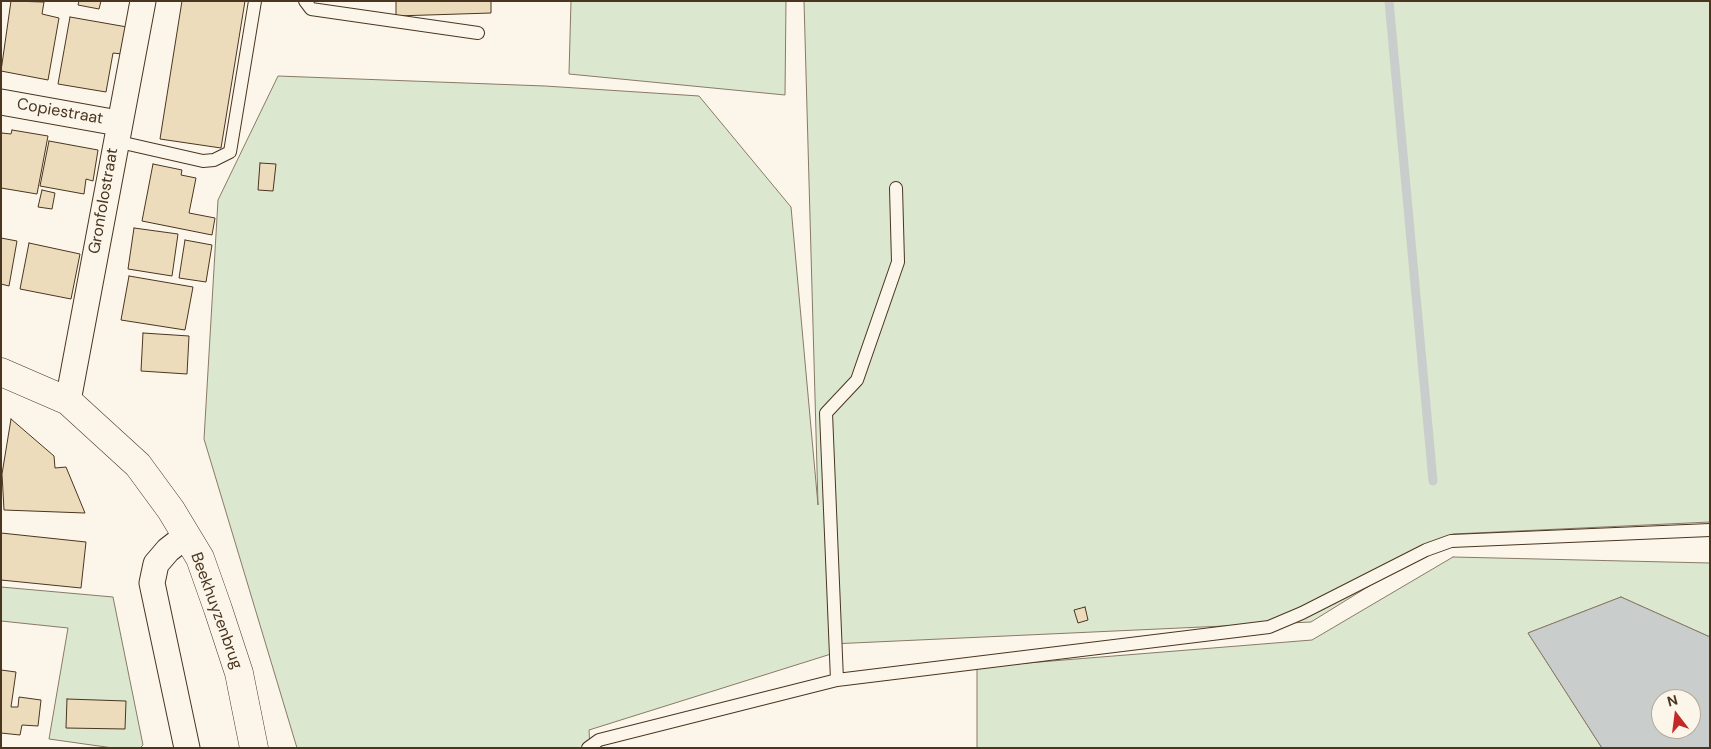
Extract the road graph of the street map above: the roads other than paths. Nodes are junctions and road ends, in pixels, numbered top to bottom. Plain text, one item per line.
1 (142, 1) edge
2 (255, 1) edge
3 (305, 1) edge
4 (478, 33) dead end
5 (1, 102) edge
6 (117, 132) junction
7 (896, 188) dead end
8 (1, 372) edge
9 (68, 401) junction
10 (1710, 530) edge
11 (186, 536) junction
12 (837, 680) junction
13 (187, 748) edge
14 (254, 748) edge
15 (588, 748) edge

1 - 6 street, Gronfolostraat
2 - 6 lane
3 - 4 lane
5 - 6 street, Copiestraat
6 - 9 street, Gronfolostraat
7 - 12 lane
8 - 9 street, Beekhuyzenbrug
9 - 11 street, Beekhuyzenbrug
10 - 12 lane
11 - 13 street
11 - 14 street, Beekhuyzenbrug
12 - 15 lane

